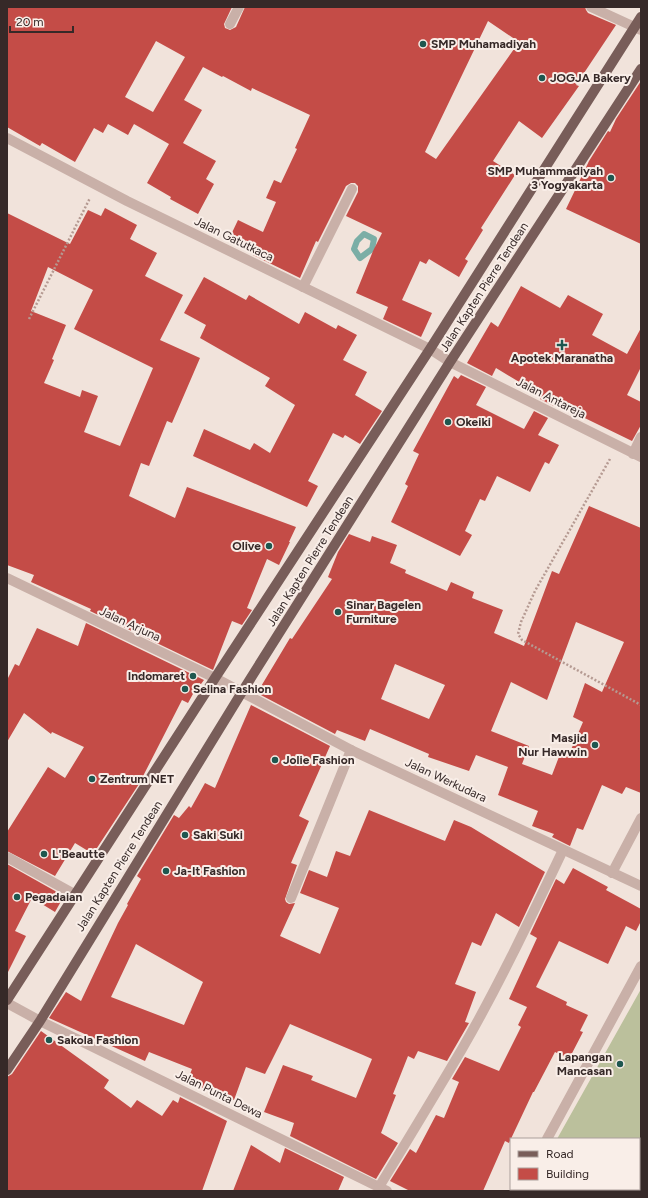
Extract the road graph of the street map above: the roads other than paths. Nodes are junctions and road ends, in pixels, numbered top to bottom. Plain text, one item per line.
1 (239, 7) edge
2 (591, 7) edge
3 (641, 16) edge
4 (230, 24) dead end
5 (638, 28) edge
6 (641, 69) edge
7 (7, 138) edge
8 (352, 189) dead end
9 (303, 287) junction
10 (430, 349) junction
11 (450, 362) junction
12 (641, 437) edge
13 (637, 455) edge
14 (7, 578) edge
15 (215, 678) junction
16 (242, 692) junction
17 (351, 750) junction
18 (641, 818) edge
19 (563, 850) junction
20 (7, 857) edge
21 (612, 873) junction
22 (641, 886) edge
23 (74, 894) junction
24 (291, 898) dead end
25 (641, 966) edge
26 (7, 1001) edge
27 (40, 1021) junction
28 (7, 1070) edge
29 (548, 1138) edge
30 (383, 1189) edge

1 - 4 street
2 - 5 street
3 - 5 main road, Jalan Kapten Pierre Tendean
5 - 10 main road, Jalan Kapten Pierre Tendean
6 - 11 main road, Jalan Kapten Pierre Tendean
7 - 9 street, Jalan Gatutkaca
8 - 9 street
9 - 10 street, Jalan Gatutkaca
10 - 11 street, Jalan Gatutkaca
10 - 15 main road, Jalan Kapten Pierre Tendean
11 - 13 street, Jalan Antareja
11 - 16 main road, Jalan Kapten Pierre Tendean
12 - 13 street
14 - 15 street, Jalan Arjuna
15 - 16 street, Jalan Arjuna
15 - 23 main road, Jalan Kapten Pierre Tendean
16 - 17 street, Jalan Werkudara
16 - 27 main road, Jalan Kapten Pierre Tendean
17 - 19 street, Jalan Werkudara
17 - 24 street
18 - 21 street
19 - 21 street, Jalan Werkudara
19 - 30 street
20 - 23 street
21 - 22 street, Jalan Werkudara
23 - 26 main road, Jalan Kapten Pierre Tendean
25 - 29 street
26 - 27 street, Jalan Punta Dewa
27 - 28 main road, Jalan Kapten Pierre Tendean
27 - 30 street, Jalan Punta Dewa

